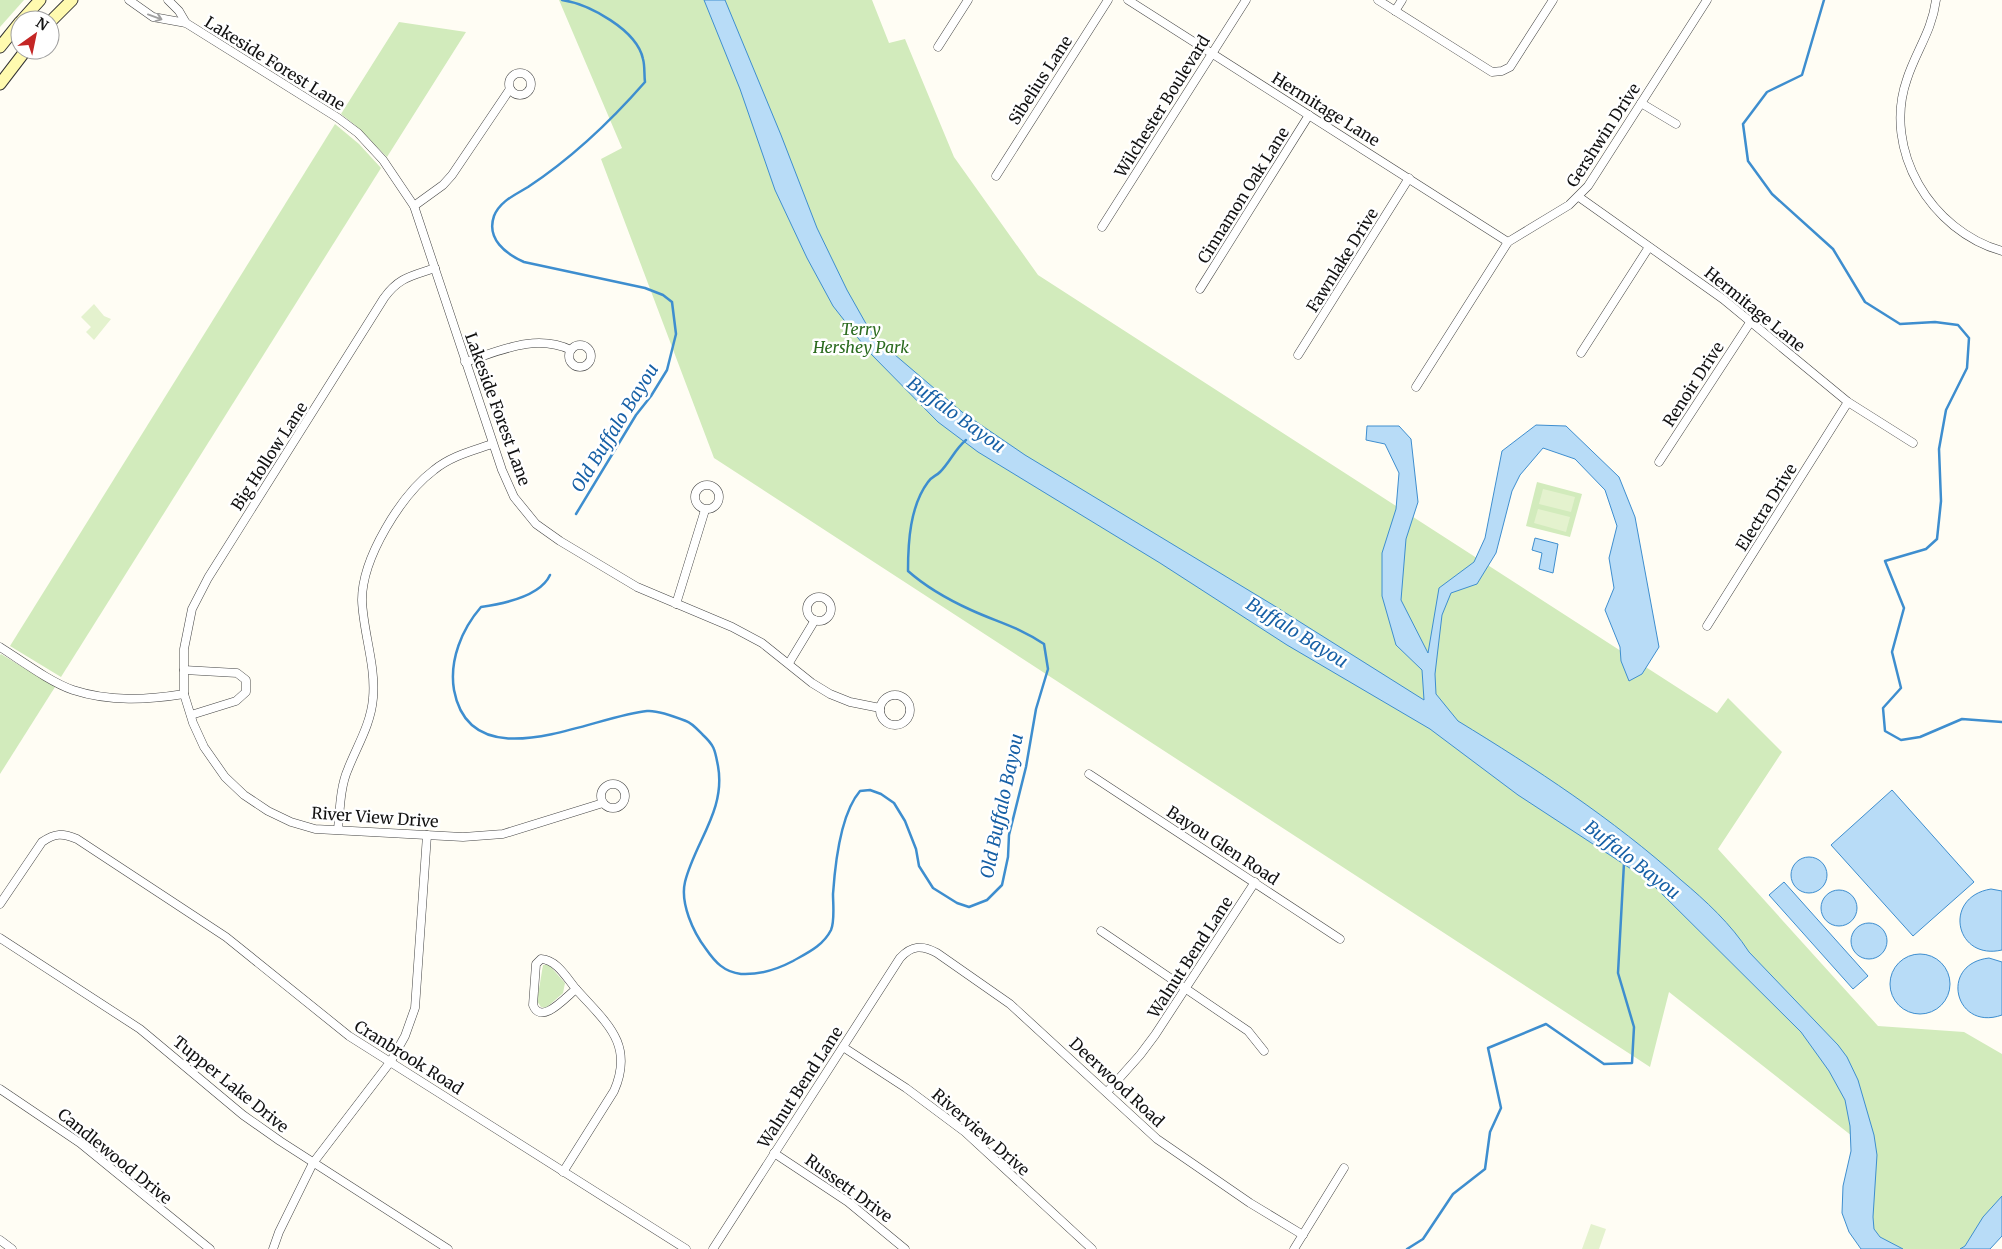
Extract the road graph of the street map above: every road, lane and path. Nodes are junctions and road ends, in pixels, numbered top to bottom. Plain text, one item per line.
1 (40, 0) edge
2 (72, 0) edge
3 (129, 0) edge
4 (168, 0) edge
5 (968, 0) edge
6 (1108, 0) edge
7 (1128, 0) edge
8 (1246, 0) edge
9 (1378, 0) edge
10 (1402, 0) edge
11 (1553, 0) edge
12 (1707, 0) edge
13 (1936, 0) edge
14 (31, 10) edge
15 (1395, 11) junction
16 (60, 12) edge
17 (186, 23) junction
18 (10, 35) edge
19 (0, 47) edge
20 (938, 47) dead end
21 (1212, 53) junction
22 (18, 60) edge
23 (0, 84) edge
24 (510, 89) dead end
25 (1641, 103) junction
26 (1309, 115) junction
27 (1676, 124) dead end
28 (996, 176) dead end
29 (1409, 178) junction
30 (1579, 197) junction
31 (414, 206) junction
32 (1102, 227) dead end
33 (1508, 242) junction
34 (1649, 247) junction
35 (2002, 251) edge
36 (435, 268) junction
37 (1200, 289) dead end
38 (1751, 322) junction
39 (571, 350) dead end
40 (1581, 353) dead end
41 (1298, 355) dead end
42 (465, 362) junction
43 (1416, 387) dead end
44 (1848, 402) junction
45 (492, 444) junction
46 (1912, 444) dead end
47 (1659, 462) dead end
48 (705, 510) dead end
49 (676, 604) junction
50 (815, 620) dead end
51 (1707, 626) dead end
52 (0, 647) edge
53 (790, 663) junction
54 (184, 670) junction
55 (184, 694) junction
56 (880, 708) junction
57 (191, 715) junction
58 (1089, 774) dead end
59 (603, 803) dead end
60 (338, 829) junction
61 (427, 835) junction
62 (1255, 882) junction
63 (0, 904) edge
64 (1101, 930) dead end
65 (0, 938) edge
66 (1340, 939) dead end
67 (916, 947) joint
68 (1186, 988) junction
69 (576, 989) junction
70 (843, 1047) junction
71 (1264, 1051) dead end
72 (390, 1061) junction
73 (0, 1089) edge
74 (1107, 1092) junction
75 (774, 1153) junction
76 (313, 1163) junction
77 (1344, 1168) dead end
78 (563, 1172) junction
79 (1304, 1235) junction
80 (0, 1240) edge
81 (12, 1249) edge
82 (210, 1249) edge
83 (273, 1249) edge
84 (448, 1249) edge
85 (686, 1249) edge
86 (714, 1249) edge
87 (905, 1249) edge
88 (1092, 1249) edge
89 (1294, 1249) edge

1 - 14 main road
2 - 16 main road
3 -> 17 street, Lakeside Forest Lane
4 - 17 street, Lakeside Forest Lane
5 - 20 street
6 - 28 street, Sibelius Lane
7 - 21 street, Hermitage Lane
8 - 21 street, Wilchester Boulevard
9 - 15 street
10 - 15 street
11 - 15 street
12 - 25 street, Gershwin Drive
13 - 35 street
17 - 31 street, Lakeside Forest Lane
18 - 19 main road
21 - 26 street, Hermitage Lane
21 - 32 street, Wilchester Boulevard
22 - 23 main road
24 - 31 street
25 - 27 street
25 - 30 street, Gershwin Drive
26 - 29 street, Hermitage Lane
26 - 37 street, Cinnamon Oak Lane
29 - 33 street, Hermitage Lane
29 - 41 street, Fawnlake Drive
30 - 33 street, Gershwin Drive
30 - 34 street, Hermitage Lane
31 - 36 street, Lakeside Forest Lane
33 - 43 street, Gershwin Drive
34 - 38 street, Hermitage Lane
34 - 40 street
36 - 42 street, Lakeside Forest Lane
36 - 54 street, Big Hollow Lane
38 - 44 street, Hermitage Lane
38 - 47 street, Renoir Drive
39 - 42 street
42 - 45 street, Lakeside Forest Lane
44 - 46 street, Hermitage Lane
44 - 51 street, Electra Drive
45 - 49 street, Lakeside Forest Lane
45 - 60 street
48 - 49 street
49 - 53 street, Lakeside Forest Lane
50 - 53 street
52 - 55 street
53 - 56 street, Lakeside Forest Lane
54 - 55 street, Big Hollow Lane
54 - 57 street
55 - 57 street, River View Drive
56 - 56 street
57 - 60 street, River View Drive
58 - 62 street, Bayou Glen Road
59 - 61 street, River View Drive
60 - 61 street, River View Drive
61 - 72 street
62 - 66 street, Bayou Glen Road
62 - 68 street, Walnut Bend Lane
63 - 72 street, Cranbrook Road
64 - 68 street
65 - 76 street, Tupper Lake Drive
67 - 70 street, Walnut Bend Lane
67 - 74 street, Deerwood Road
68 - 71 street
68 - 74 street, Walnut Bend Lane
69 - 69 street
69 - 78 street
70 - 75 street, Walnut Bend Lane
70 - 88 street, Riverview Drive
72 - 76 street
72 - 78 street, Cranbrook Road
73 - 82 street, Candlewood Drive
74 - 79 street, Deerwood Road
75 - 86 street, Walnut Bend Lane
75 - 87 street, Russett Drive
76 - 83 street
76 - 84 street, Tupper Lake Drive
77 - 79 street
78 - 85 street, Cranbrook Road
79 - 89 street
80 - 81 street

